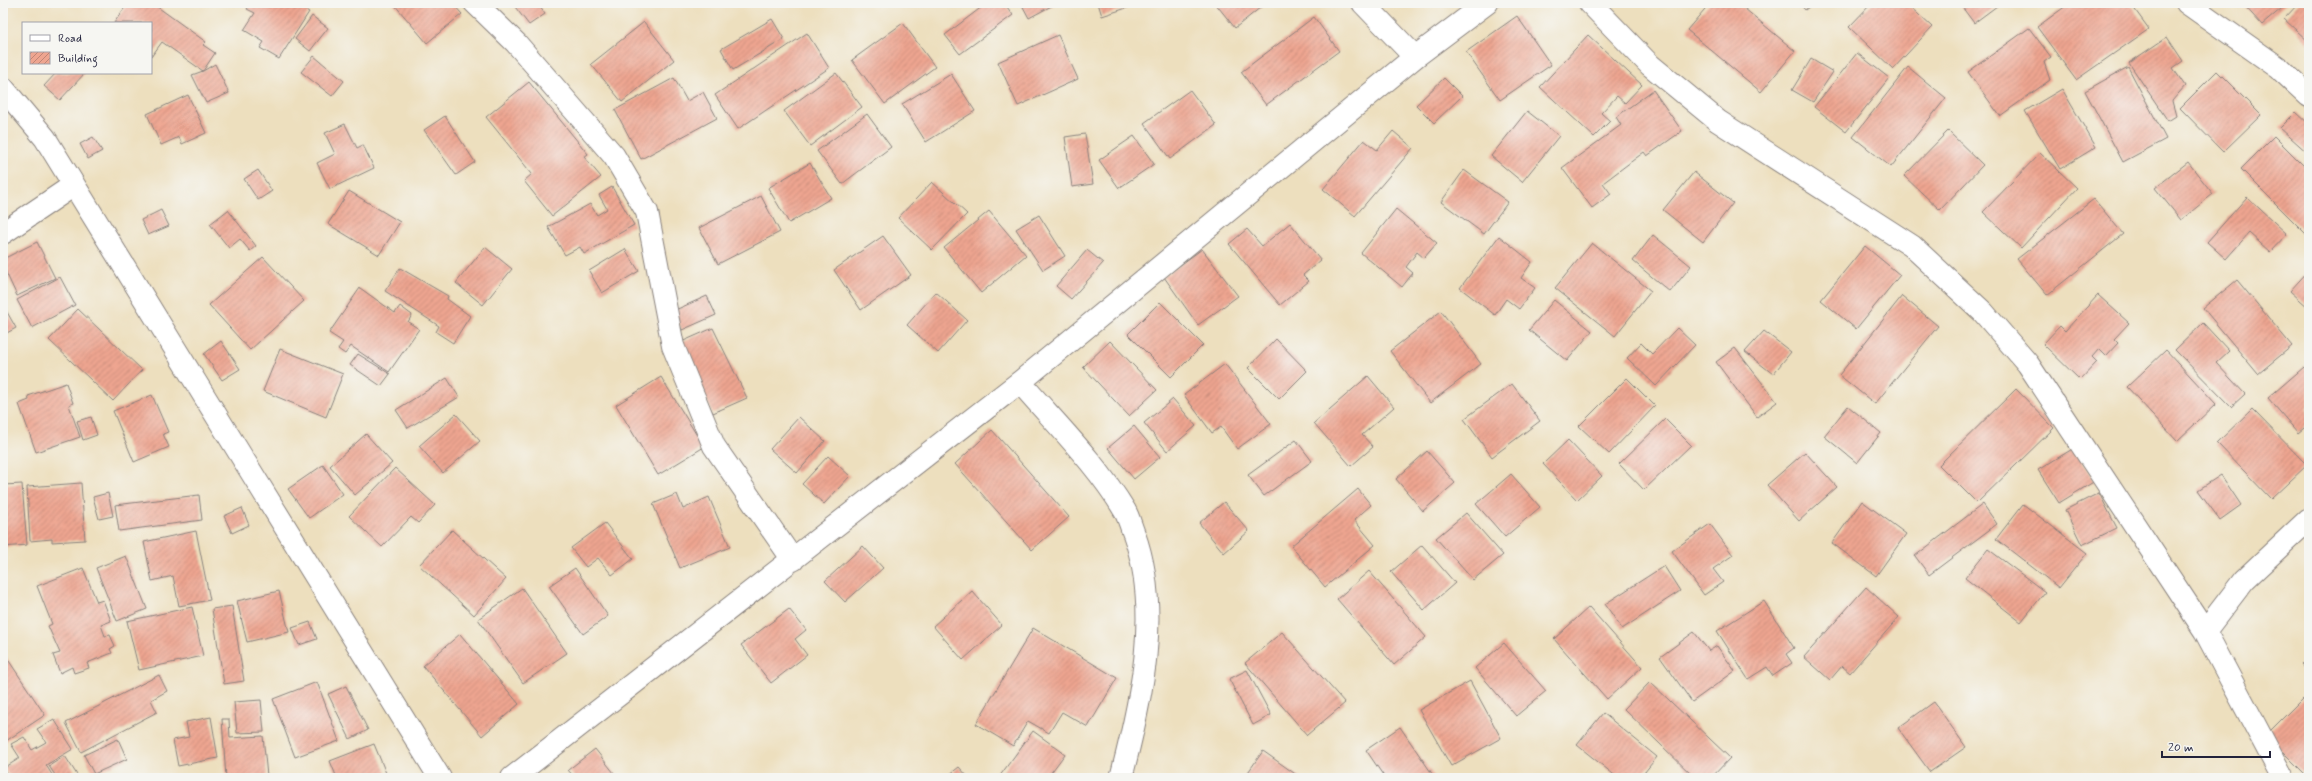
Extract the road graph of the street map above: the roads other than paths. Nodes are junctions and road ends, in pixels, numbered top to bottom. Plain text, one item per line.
1 (475, 3) edge
2 (1363, 3) edge
3 (1487, 3) edge
4 (1590, 3) edge
5 (2187, 3) edge
6 (1415, 56) junction
7 (3, 88) edge
8 (2309, 96) edge
9 (74, 185) junction
10 (3, 233) edge
11 (1020, 382) junction
12 (2309, 519) edge
13 (793, 560) junction
14 (2205, 632) junction
15 (440, 778) edge
16 (512, 778) edge
17 (1121, 778) edge
18 (2282, 778) edge

1 - 13 street
2 - 6 street
3 - 6 street
4 - 14 street
5 - 8 street
6 - 11 street
7 - 9 street
9 - 10 street
9 - 15 street
11 - 13 street
11 - 17 street
12 - 14 street
13 - 16 street
14 - 18 street

